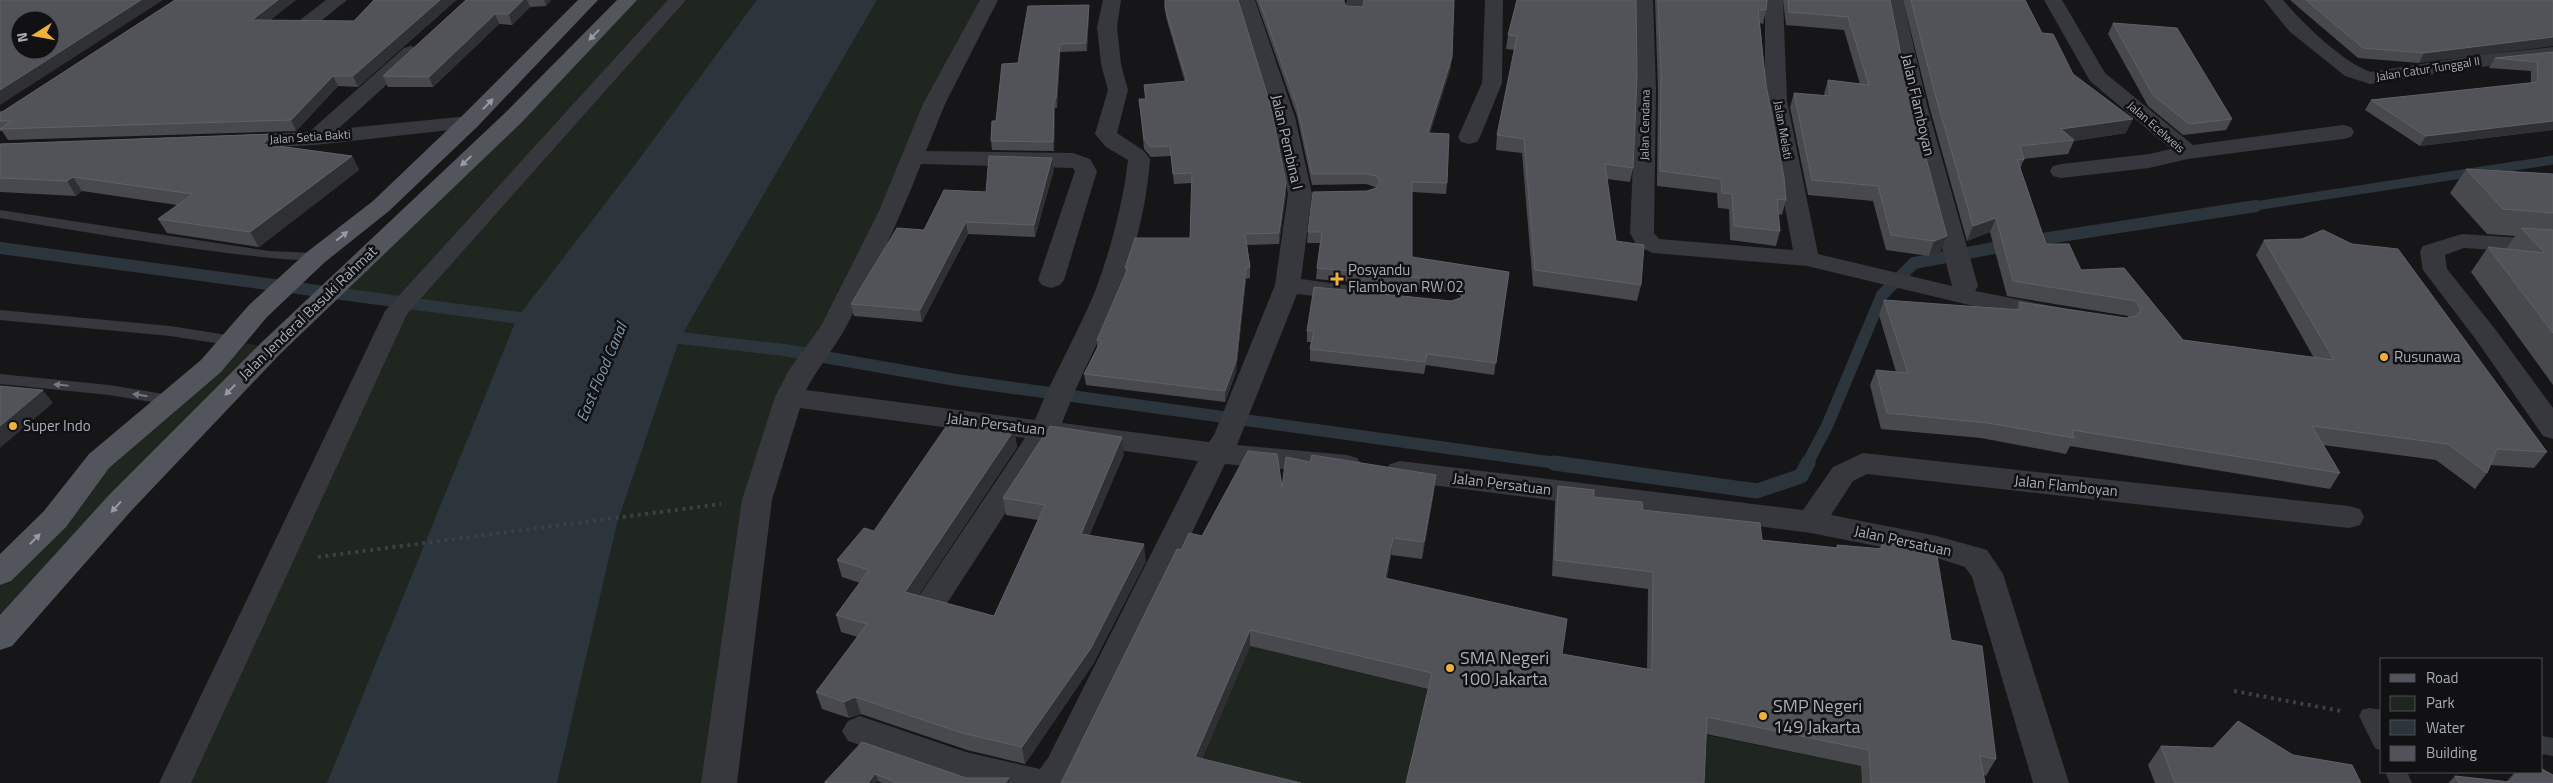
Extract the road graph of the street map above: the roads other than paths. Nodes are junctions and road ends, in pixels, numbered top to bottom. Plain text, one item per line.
1 (338, 0) edge
2 (589, 0) edge
3 (628, 0) edge
4 (676, 0) edge
5 (989, 0) edge
6 (1112, 0) edge
7 (1246, 0) edge
8 (1494, 0) edge
9 (1644, 0) edge
10 (1774, 0) edge
11 (1894, 0) edge
12 (2053, 0) edge
13 (2273, 0) edge
14 (310, 20) edge
15 (426, 39) edge
16 (2549, 55) edge
17 (470, 122) junction
18 (2343, 132) dead end
19 (1469, 137) dead end
20 (315, 138) junction
21 (219, 143) edge
22 (2188, 152) junction
23 (913, 157) junction
24 (2061, 170) dead end
25 (0, 214) edge
26 (2553, 247) edge
27 (316, 257) junction
28 (1807, 259) junction
29 (1051, 280) dead end
30 (1288, 285) junction
31 (1963, 291) junction
32 (1374, 294) edge
33 (0, 315) edge
34 (2081, 318) edge
35 (234, 341) junction
36 (0, 379) edge
37 (789, 398) junction
38 (170, 400) junction
39 (1052, 411) junction
40 (2553, 430) edge
41 (1226, 436) junction
42 (2349, 517) dead end
43 (1811, 522) junction
44 (0, 573) edge
45 (931, 602) edge
46 (0, 637) edge
47 (2375, 717) edge
48 (860, 731) dead end
49 (2380, 735) edge
50 (175, 783) edge
51 (719, 783) edge
52 (1031, 783) edge
53 (1046, 783) edge
54 (2051, 783) edge

1 - 14 street
17 -> 2 main road, Jalan Jenderal Basuki Rahmat
3 -> 46 main road, Jalan Jenderal Basuki Rahmat
4 - 50 street
5 - 23 street
6 - 39 street
7 - 30 street, Jalan Pembina I
8 - 19 street
9 - 28 street, Jalan Cendana
10 - 28 street, Jalan Melati
11 - 31 street, Jalan Flamboyan
12 - 22 street, Jalan Ecelweis
13 - 16 street, Jalan Catur Tunggal II
15 - 20 street
17 - 20 street, Jalan Setia Bakti
27 -> 17 main road, Jalan Jenderal Basuki Rahmat
18 - 22 street
20 - 21 street, Jalan Setia Bakti
22 - 24 street, Jalan Ecelweis
23 - 29 street
23 - 37 street
25 - 27 lane
26 - 40 street
27 - 35 main road, Jalan Jenderal Basuki Rahmat
28 - 31 street
30 - 32 street
30 - 41 street, Jalan Pembina I
31 - 34 street
33 - 35 lane
35 - 38 main road, Jalan Jenderal Basuki Rahmat
38 -> 36 lane
37 - 39 street, Jalan Persatuan
37 - 51 street
44 -> 38 main road, Jalan Jenderal Basuki Rahmat
39 - 41 street, Jalan Persatuan
39 - 45 street
41 - 43 street, Jalan Persatuan
41 - 53 street, Jalan Pembina I
42 - 43 street, Jalan Flamboyan
43 - 54 street, Jalan Persatuan
47 - 49 lane
48 - 52 street

